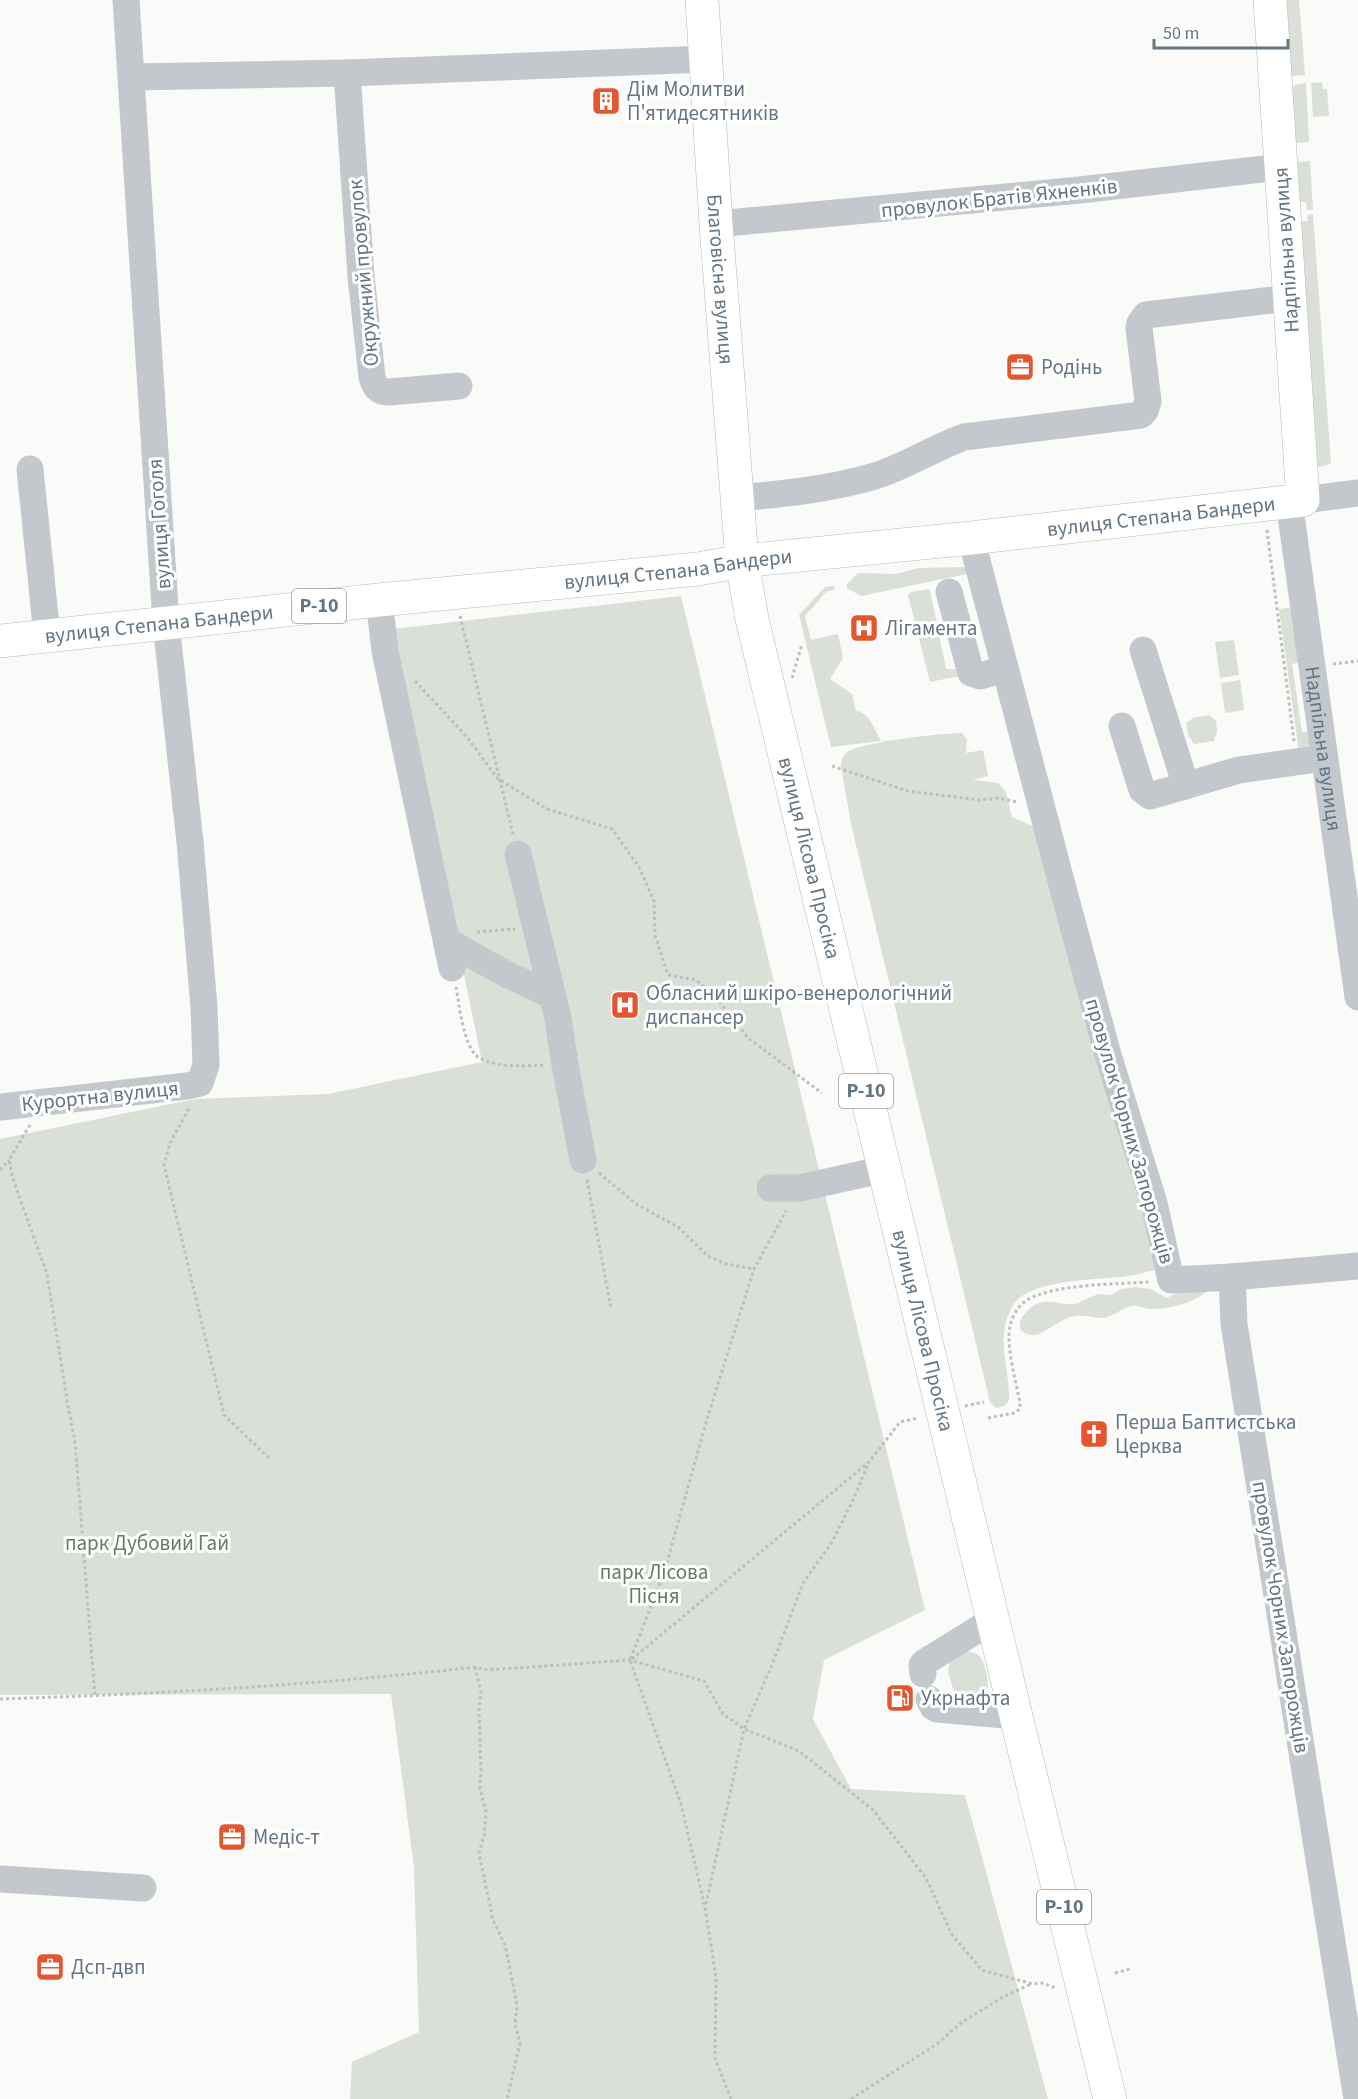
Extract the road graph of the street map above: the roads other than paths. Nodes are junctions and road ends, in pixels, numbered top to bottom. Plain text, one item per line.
1 (126, 0) edge
2 (702, 0) edge
3 (1270, 0) edge
4 (706, 59) junction
5 (347, 73) junction
6 (132, 77) junction
7 (1281, 167) junction
8 (716, 224) junction
9 (1290, 298) junction
10 (459, 386) dead end
11 (30, 469) dead end
12 (1358, 493) edge
13 (738, 498) junction
14 (1296, 500) junction
15 (971, 538) junction
16 (742, 561) junction
17 (949, 592) dead end
18 (379, 600) junction
19 (166, 623) junction
20 (47, 636) junction
21 (0, 641) edge
22 (1143, 650) dead end
23 (1005, 669) junction
24 (1122, 726) dead end
25 (1324, 758) junction
26 (1186, 786) junction
27 (518, 854) road end
28 (446, 938) junction
29 (452, 968) road end
30 (553, 996) junction
31 (1358, 997) edge
32 (200, 1083) joint
33 (0, 1107) edge
34 (583, 1160) road end
35 (885, 1169) junction
36 (770, 1188) dead end
37 (1358, 1266) edge
38 (1232, 1277) junction
39 (993, 1620) junction
40 (1016, 1716) junction
41 (0, 1879) edge
42 (143, 1888) dead end
43 (1110, 2099) edge
44 (1357, 2099) edge

1 - 6 street, вулиця Гоголя
2 - 4 main road, Благовісна вулиця
3 - 7 main road, Надпільна вулиця
4 - 5 street
4 - 8 main road, Благовісна вулиця
5 - 6 street
5 - 10 street, Окружний провулок
6 - 19 street, вулиця Гоголя
7 - 8 street, провулок Братів Яхненків
7 - 9 main road, Надпільна вулиця
8 - 13 main road, Благовісна вулиця
9 - 13 street
9 - 14 main road, Надпільна вулиця
11 - 20 street
12 - 14 street, вулиця Степана Бандери
13 - 16 main road, Благовісна вулиця
14 - 15 main road, вулиця Степана Бандери
14 - 25 street, Надпільна вулиця
15 - 16 main road, вулиця Степана Бандери
15 - 23 street, провулок Чорних Запорожців
16 - 18 main road, вулиця Степана Бандери / Р-10
16 - 35 main road, вулиця Лісова Просіка / Р-10
17 - 23 street
18 - 19 main road, вулиця Степана Бандери / Р-10
18 - 28 street
19 - 20 main road, вулиця Степана Бандери / Р-10
19 - 32 street, вулиця Гоголя
20 - 21 main road, вулиця Степана Бандери / Р-10
22 - 26 street
23 - 38 street, провулок Чорних Запорожців
24 - 26 street
25 - 26 street
25 - 31 street, Надпільна вулиця
27 - 30 street
28 - 29 street
28 - 30 street
30 - 34 street
32 - 33 street, Курортна вулиця
35 - 36 street
35 - 39 main road, вулиця Лісова Просіка / Р-10
37 - 38 street
38 - 44 street, провулок Чорних Запорожців
39 - 40 main road, вулиця Лісова Просіка / Р-10
39 - 40 street
40 - 43 main road, вулиця Лісова Просіка / Р-10
41 - 42 street

